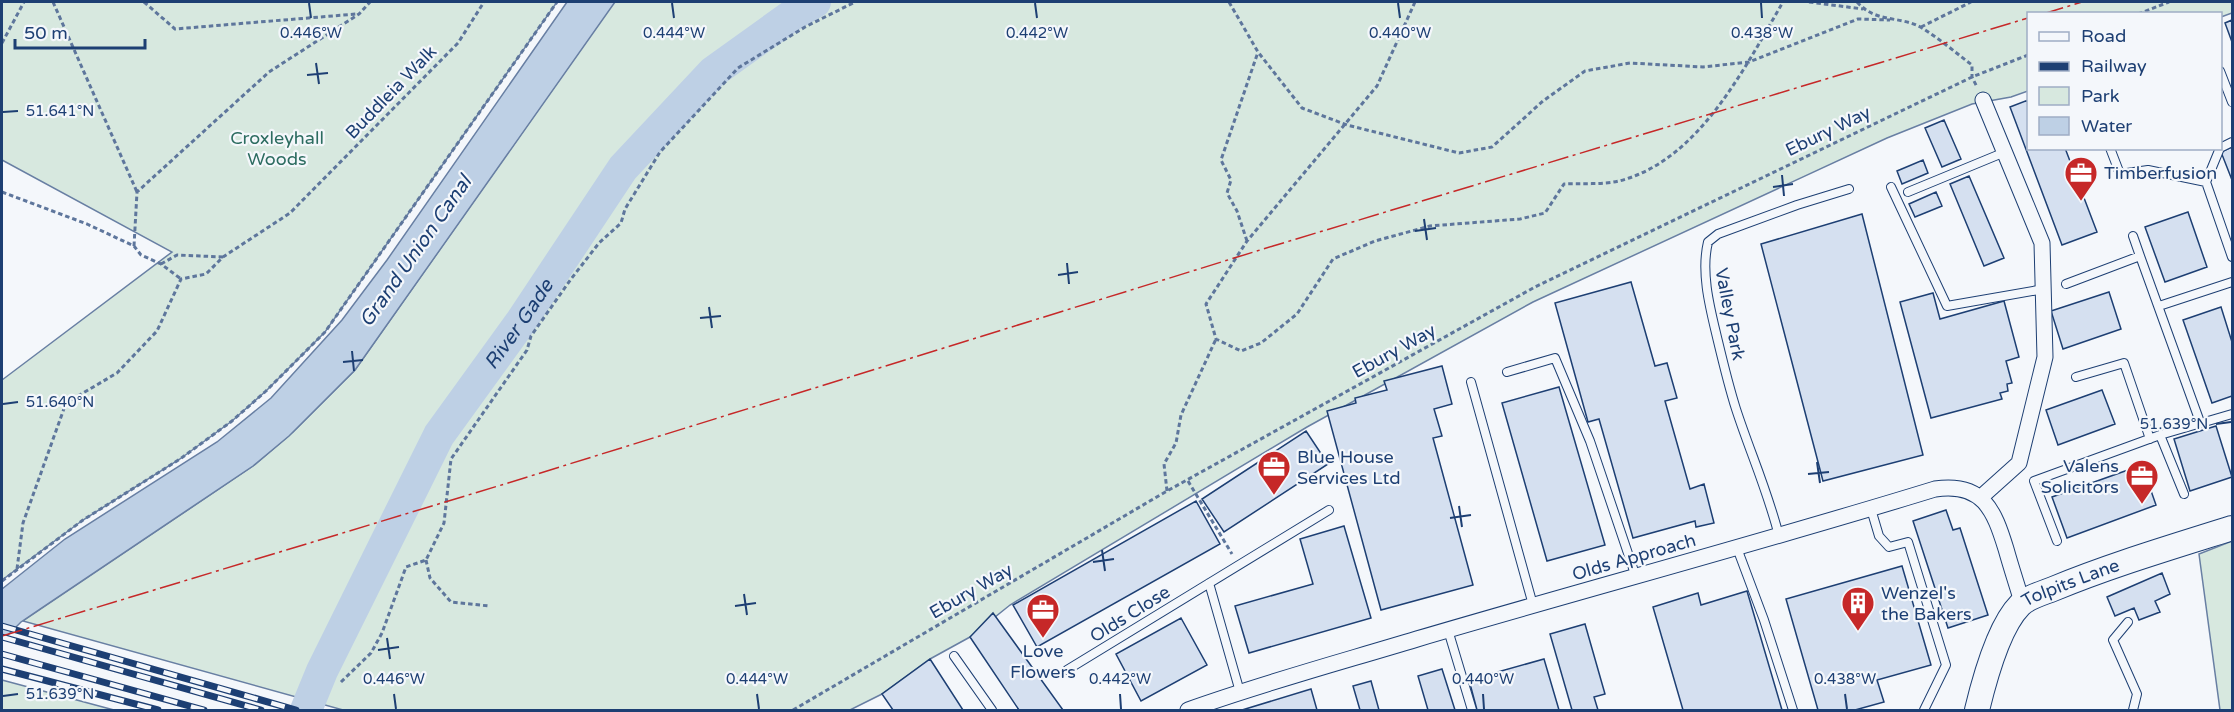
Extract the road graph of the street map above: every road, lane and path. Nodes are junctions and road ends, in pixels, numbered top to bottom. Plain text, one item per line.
1 (24, 2) edge
2 (53, 2) edge
3 (144, 2) edge
4 (370, 2) edge
5 (484, 2) edge
6 (557, 2) edge
7 (855, 2) edge
8 (1229, 2) edge
9 (1415, 2) edge
10 (1783, 2) edge
11 (1809, 2) edge
12 (1857, 2) edge
13 (1971, 2) edge
14 (2169, 2) edge
15 (1864, 9) junction
16 (2143, 12) edge
17 (359, 14) junction
18 (1890, 20) junction
19 (1921, 27) junction
20 (2, 43) edge
21 (1258, 52) junction
22 (2027, 56) edge
23 (1749, 62) junction
24 (1972, 77) junction
25 (2222, 77) edge
26 (1983, 100) dead end
27 (2232, 102) edge
28 (1347, 125) junction
29 (2111, 150) edge
30 (2219, 150) edge
31 (2006, 152) junction
32 (2206, 182) junction
33 (1891, 187) dead end
34 (1850, 189) dead end
35 (2, 192) edge
36 (137, 192) junction
37 (1908, 192) dead end
38 (2133, 236) dead end
39 (1247, 241) junction
40 (134, 246) junction
41 (2140, 256) junction
42 (223, 257) junction
43 (2232, 257) edge
44 (161, 264) junction
45 (181, 279) junction
46 (2232, 282) edge
47 (2066, 284) dead end
48 (2044, 289) junction
49 (2159, 306) junction
50 (1216, 339) junction
51 (1507, 372) dead end
52 (2076, 377) dead end
53 (1471, 382) dead end
54 (2232, 414) edge
55 (2200, 422) junction
56 (2160, 435) junction
57 (2150, 439) junction
58 (1188, 481) junction
59 (1167, 491) junction
60 (2184, 494) dead end
61 (1980, 498) junction
62 (1871, 509) junction
63 (1329, 510) dead end
64 (2232, 528) edge
65 (1779, 536) junction
66 (2057, 541) dead end
67 (1737, 548) junction
68 (426, 560) junction
69 (1239, 565) junction
70 (17, 568) junction
71 (1636, 576) junction
72 (2, 581) edge
73 (1209, 583) junction
74 (2022, 602) junction
75 (1533, 605) junction
76 (489, 606) dead end
77 (2128, 622) dead end
78 (1448, 630) junction
79 (954, 656) dead end
80 (1067, 670) dead end
81 (341, 682) dead end
82 (1240, 692) junction
83 (793, 711) edge
84 (992, 711) edge
85 (1188, 711) edge
86 (1472, 711) edge
87 (1793, 711) edge
88 (1924, 711) edge
89 (1977, 711) edge
90 (2133, 711) edge

1 - 20 path
2 - 36 path
3 - 17 path
4 - 17 path
5 - 42 path, Buddleia Walk
6 - 70 path
7 - 68 path
8 - 21 path
9 - 28 path
10 - 23 path
11 - 15 path
12 - 15 path
13 - 19 path
14 - 16 path
15 - 18 path
17 - 36 path
18 - 19 path
18 - 23 path
19 - 24 path
21 - 28 path
21 - 39 path
22 - 24 path, Ebury Way
23 - 28 path
23 - 50 path
24 - 58 path, Ebury Way
25 - 27 lane
26 - 31 street
28 - 39 path
29 - 32 lane
30 - 32 lane
31 - 37 lane
31 - 48 street
32 - 43 lane
33 - 48 lane
34 - 65 lane, Valley Park
35 - 40 path
36 - 40 path
38 - 41 lane
39 - 50 path
40 - 44 path
41 - 47 lane
41 - 49 lane
42 - 44 path
42 - 45 path, Buddleia Walk
44 - 45 path
45 - 70 path
46 - 49 lane
48 - 61 street
49 - 55 lane
50 - 59 path
51 - 71 lane
52 - 57 lane
53 - 75 lane
54 - 55 lane
55 - 56 lane
56 - 57 lane
56 - 60 lane
57 - 66 lane
58 - 59 path, Ebury Way
58 - 69 path
59 - 83 path, Ebury Way
61 - 62 street, Olds Approach
61 - 74 street
62 - 65 street, Olds Approach
62 - 88 lane
63 - 69 lane, Olds Close
64 - 74 main road, Tolpits Lane
65 - 67 street, Olds Approach
67 - 71 street, Olds Approach
67 - 87 lane
68 - 76 path
68 - 81 path
69 - 73 lane, Olds Close
70 - 72 path
71 - 75 street, Olds Approach
73 - 80 lane, Olds Close
73 - 82 lane
74 - 89 main road, Tolpits Lane
75 - 78 street, Olds Approach
77 - 90 lane
78 - 82 street, Olds Approach
78 - 86 lane
79 - 84 lane
82 - 85 street, Olds Approach

